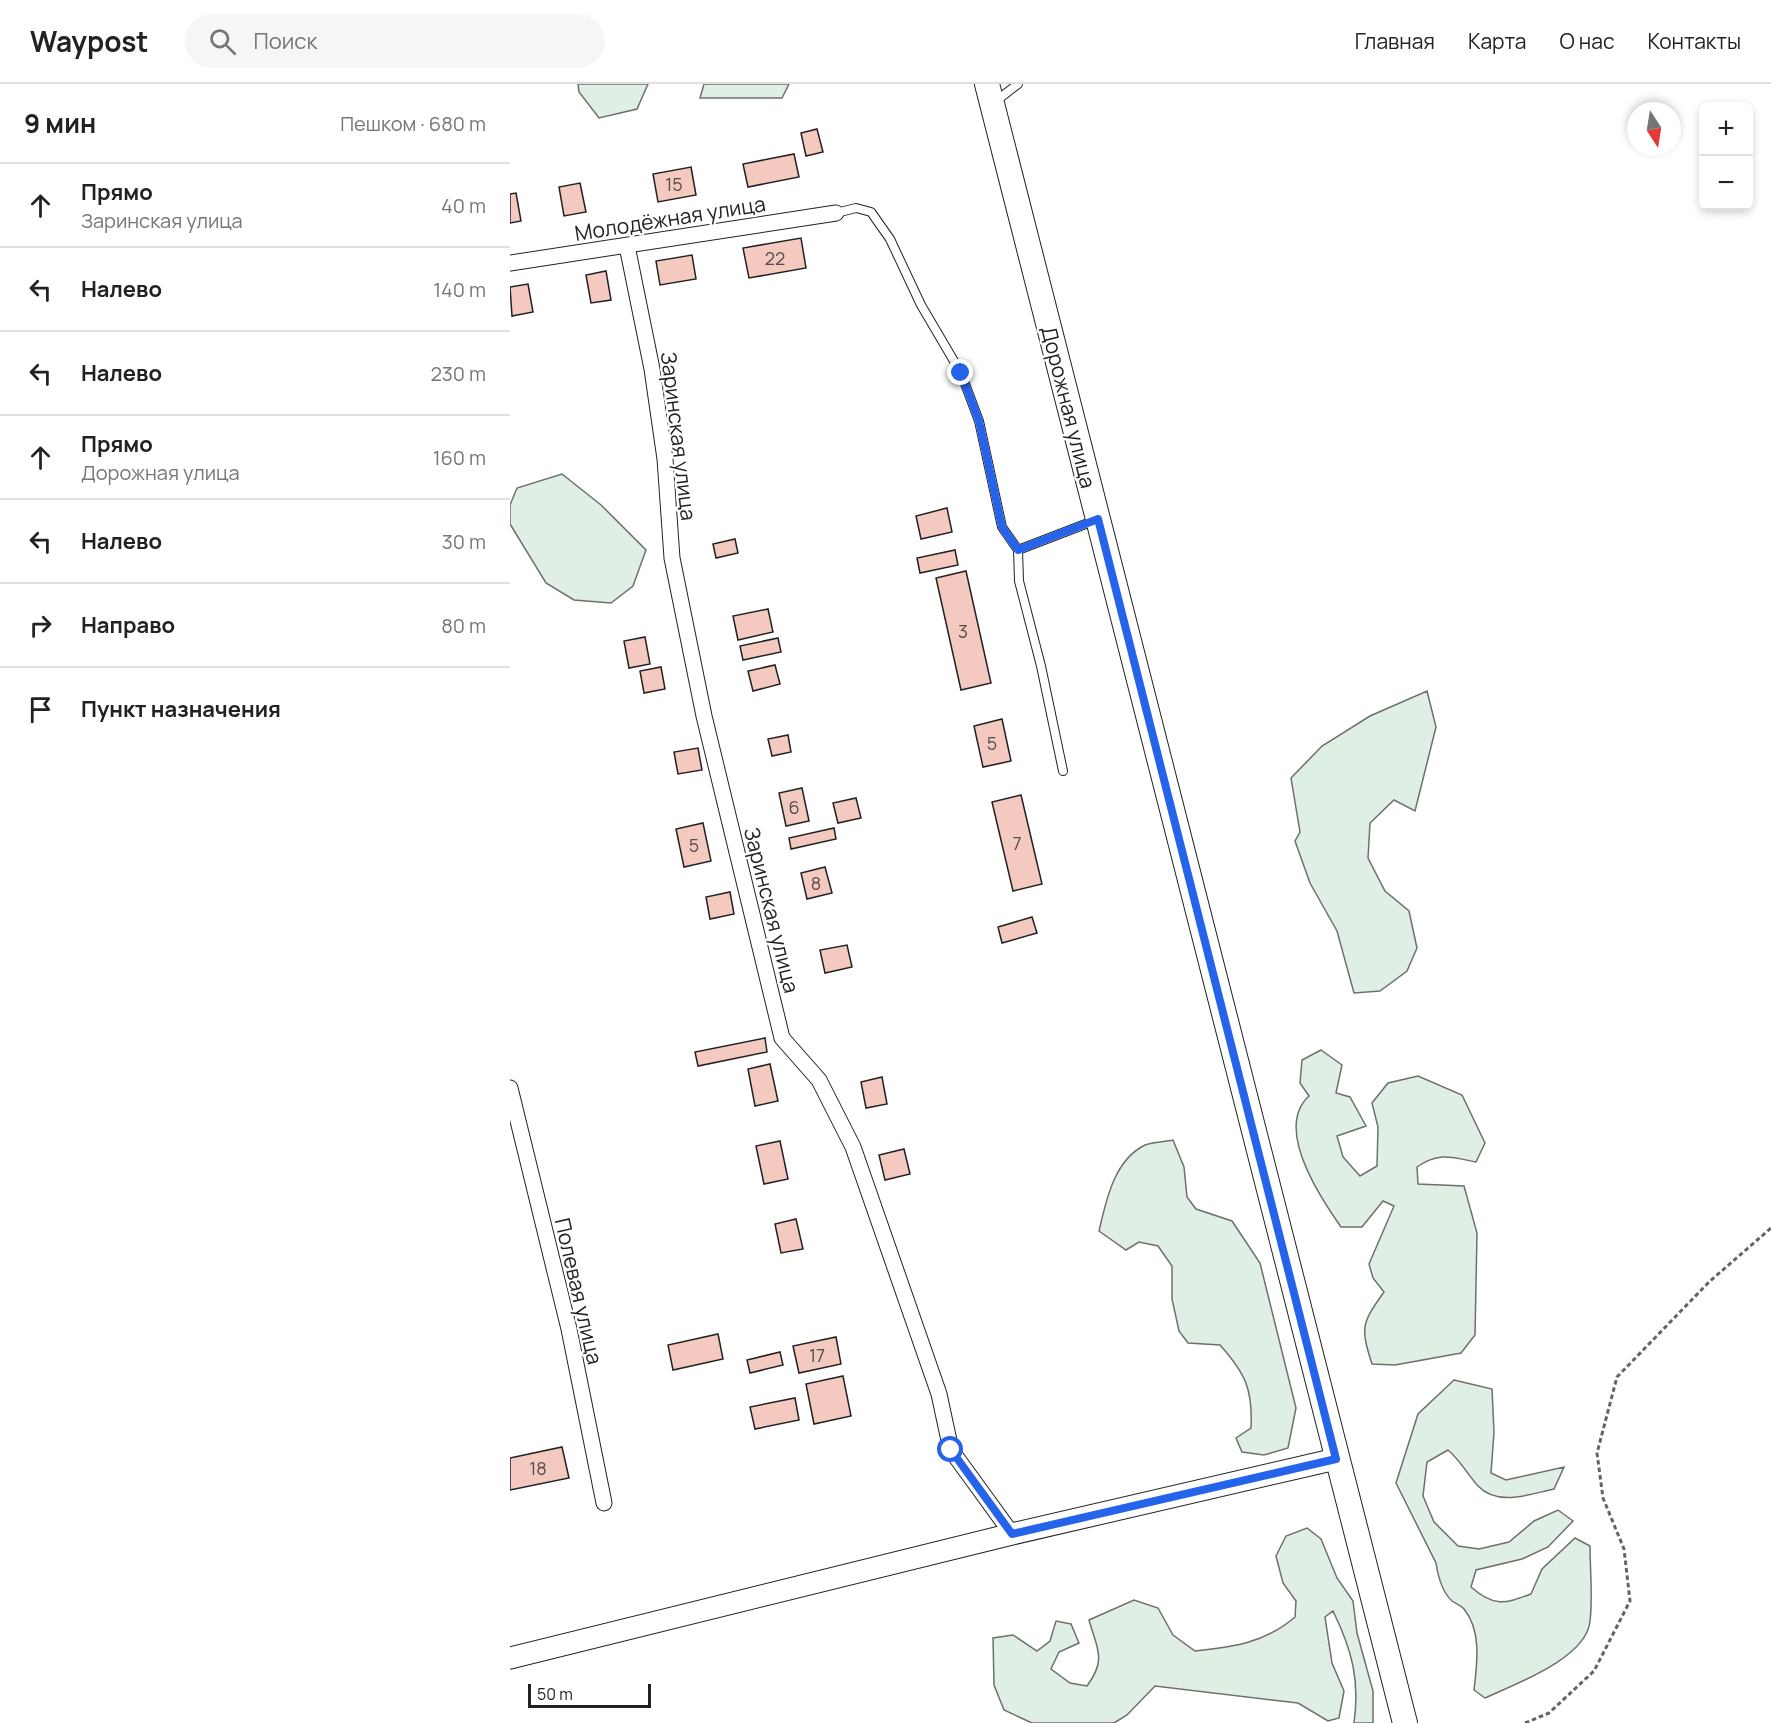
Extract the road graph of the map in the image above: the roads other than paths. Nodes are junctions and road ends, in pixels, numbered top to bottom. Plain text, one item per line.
1 (1018, 84) edge
2 (990, 94) edge
3 (836, 213) joint
4 (627, 246) junction
5 (510, 263) edge
6 (1098, 519) junction
7 (1018, 550) junction
8 (1064, 771) dead end
9 (510, 1088) edge
10 (1336, 1459) junction
11 (604, 1503) dead end
12 (1012, 1534) junction
13 (510, 1658) edge
14 (1405, 1723) edge

1 - 2 lane
2 - 6 main road, Дорожная улица
3 - 4 street, Молодёжная улица
3 - 7 lane
4 - 5 street, Молодёжная улица
4 - 12 street, Заринская улица
6 - 7 lane
6 - 10 main road, Дорожная улица
7 - 8 lane
9 - 11 street, Полевая улица
10 - 12 street
10 - 14 main road, Дорожная улица
12 - 13 street

